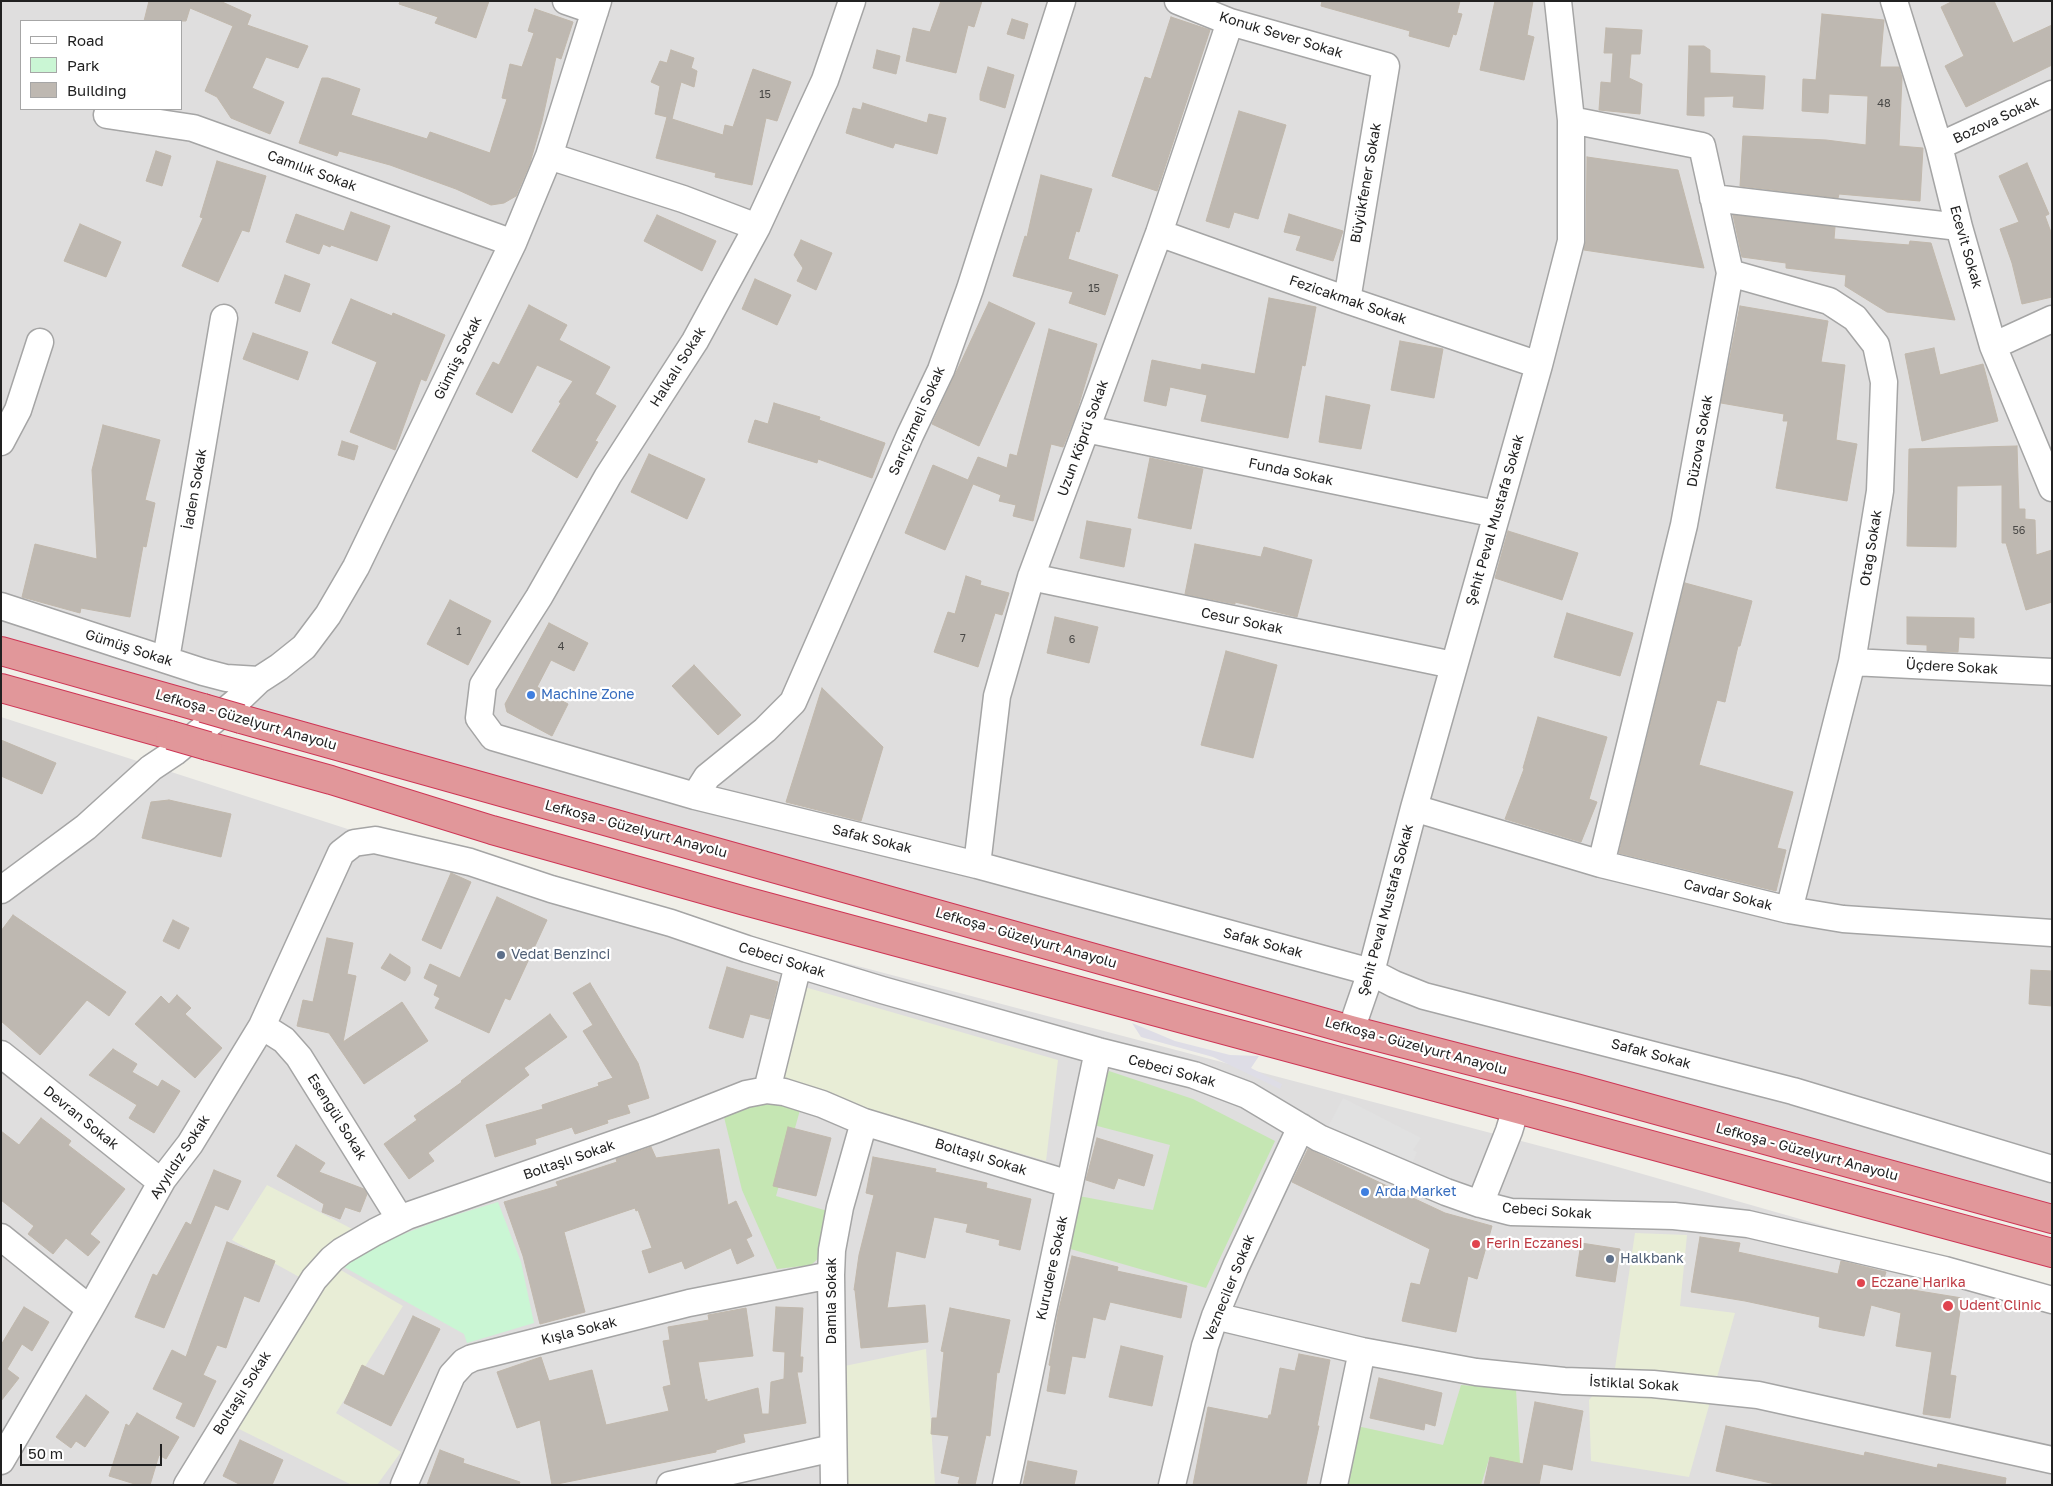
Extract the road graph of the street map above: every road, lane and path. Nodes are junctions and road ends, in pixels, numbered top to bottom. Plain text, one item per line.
1 (566, 1) edge
2 (852, 1) edge
3 (1062, 1) edge
4 (1178, 1) edge
5 (1558, 1) edge
6 (1894, 1) edge
7 (596, 6) edge
8 (1230, 22) junction
9 (1386, 66) joint
10 (2052, 94) edge
11 (107, 115) dead end
12 (1571, 120) junction
13 (1939, 146) junction
14 (549, 156) junction
15 (1713, 198) junction
16 (757, 227) junction
17 (1959, 227) junction
18 (1159, 233) junction
19 (514, 243) junction
20 (1730, 273) junction
21 (1347, 300) junction
22 (224, 318) dead end
23 (2052, 319) edge
24 (40, 342) dead end
25 (1993, 346) junction
26 (1539, 365) junction
27 (1086, 429) junction
28 (1, 442) edge
29 (2052, 488) edge
30 (1496, 514) junction
31 (1031, 577) junction
32 (1, 606) edge
33 (1, 651) edge
34 (166, 659) junction
35 (1852, 662) junction
36 (1453, 665) junction
37 (2052, 672) edge
38 (259, 680) junction
39 (1, 688) edge
40 (238, 710) junction
41 (479, 718) joint
42 (173, 743) junction
43 (695, 796) junction
44 (1414, 808) junction
45 (1601, 864) junction
46 (977, 865) junction
47 (1, 890) edge
48 (319, 900) joint
49 (1789, 910) junction
50 (2052, 933) edge
51 (798, 964) junction
52 (1371, 972) junction
53 (262, 1026) junction
54 (1351, 1030) junction
55 (1098, 1051) junction
56 (1, 1054) edge
57 (767, 1090) junction
58 (1516, 1108) junction
59 (864, 1122) junction
60 (1301, 1127) junction
61 (2052, 1169) edge
62 (161, 1182) junction
63 (1069, 1184) junction
64 (1480, 1204) junction
65 (2052, 1219) edge
66 (400, 1220) junction
67 (1, 1237) edge
68 (2052, 1253) edge
69 (831, 1275) junction
70 (2052, 1300) edge
71 (90, 1309) junction
72 (1215, 1316) junction
73 (1362, 1351) junction
74 (833, 1448) junction
75 (2052, 1460) edge
76 (1, 1461) edge
77 (187, 1485) edge
78 (404, 1485) edge
79 (670, 1485) edge
80 (834, 1485) edge
81 (1006, 1485) edge
82 (1172, 1485) edge
83 (1334, 1485) edge

1 - 7 street
2 - 16 street, Halkalı Sokak
3 - 43 street, Sarıçizmeli Sokak
4 - 8 street, Konuk Sever Sokak
5 - 12 street, Şehit Peval Mustafa Sokak
6 - 13 street, Ecevit Sokak
7 - 14 street, Gümüş Sokak
8 - 9 street, Konuk Sever Sokak
8 - 18 street, Uzun Köprü Sokak
9 - 21 street, Büyükfener Sokak
10 - 13 street, Bozova Sokak
11 - 19 street, Camılık Sokak
12 - 15 street, Düzova Sokak
12 - 26 street, Şehit Peval Mustafa Sokak
13 - 17 street, Ecevit Sokak
14 - 16 street
14 - 19 street, Gümüş Sokak
15 - 17 street
15 - 20 street, Düzova Sokak
16 - 41 street, Halkalı Sokak
17 - 25 street, Ecevit Sokak
18 - 21 street, Fezicakmak Sokak
18 - 27 street, Uzun Köprü Sokak
19 - 38 street, Gümüş Sokak
20 - 35 street, Otağ Sokak
20 - 45 street, Düzova Sokak
21 - 26 street, Fezicakmak Sokak
22 - 34 street, İaden Sokak
23 - 25 street
24 - 28 street
25 - 29 street, Ecevit Sokak
26 - 30 street, Şehit Peval Mustafa Sokak
27 - 30 street, Funda Sokak
27 - 31 street, Uzun Köprü Sokak
30 - 36 street, Şehit Peval Mustafa Sokak
31 - 36 street, Cesur Sokak
31 - 46 street, Uzun Köprü Sokak
32 - 34 street, Gümüş Sokak
33 - 40 highway, Lefkoşa - Güzelyurt Anayolu, bridge
34 - 38 street, Gümüş Sokak
35 - 37 street, Üçdere Sokak
35 - 49 street, Otağ Sokak
36 - 44 street, Şehit Peval Mustafa Sokak
38 - 40 street, Gümüş Sokak
39 - 42 highway
40 - 42 street, Gümüş Sokak
40 - 54 highway, Lefkoşa - Güzelyurt Anayolu
41 - 43 street, Safak Sokak
42 - 47 street, Gümüş Sokak
42 - 58 highway, bridge
43 - 46 street, Safak Sokak
44 - 45 street, Cavdar Sokak
44 - 52 street, Şehit Peval Mustafa Sokak
45 - 49 street, Cavdar Sokak
46 - 52 street, Safak Sokak
48 - 51 street, Cebeci Sokak
48 - 53 street, Ayyıldız Sokak
49 - 50 street, Cavdar Sokak
51 - 55 street, Cebeci Sokak
51 - 57 street
52 - 54 street, Şehit Peval Mustafa Sokak
52 - 61 street, Safak Sokak
53 - 62 street, Ayyıldız Sokak
53 - 66 street, Esengül Sokak
54 - 65 highway, Lefkoşa - Güzelyurt Anayolu
55 - 60 street, Cebeci Sokak
55 - 63 street, Kurudere Sokak
56 - 62 street, Devran Sokak
57 - 59 street, Boltaşlı Sokak
57 - 66 street, Boltaşlı Sokak
58 - 64 street
58 - 68 highway
59 - 63 street, Boltaşlı Sokak
59 - 69 street, Damla Sokak
60 - 64 street, Cebeci Sokak
60 - 72 street, Vezneciler Sokak
62 - 71 street, Ayyıldız Sokak
63 - 81 street, Kurudere Sokak
64 - 70 street, Cebeci Sokak
66 - 77 street, Boltaşlı Sokak
67 - 71 street
69 - 74 street, Damla Sokak
69 - 78 street, Kışla Sokak
71 - 76 street, Ayyıldız Sokak
72 - 73 street, İstiklal Sokak
72 - 82 street, Vezneciler Sokak
73 - 75 street, İstiklal Sokak
73 - 83 street
74 - 79 street
74 - 80 street, Damla Sokak

